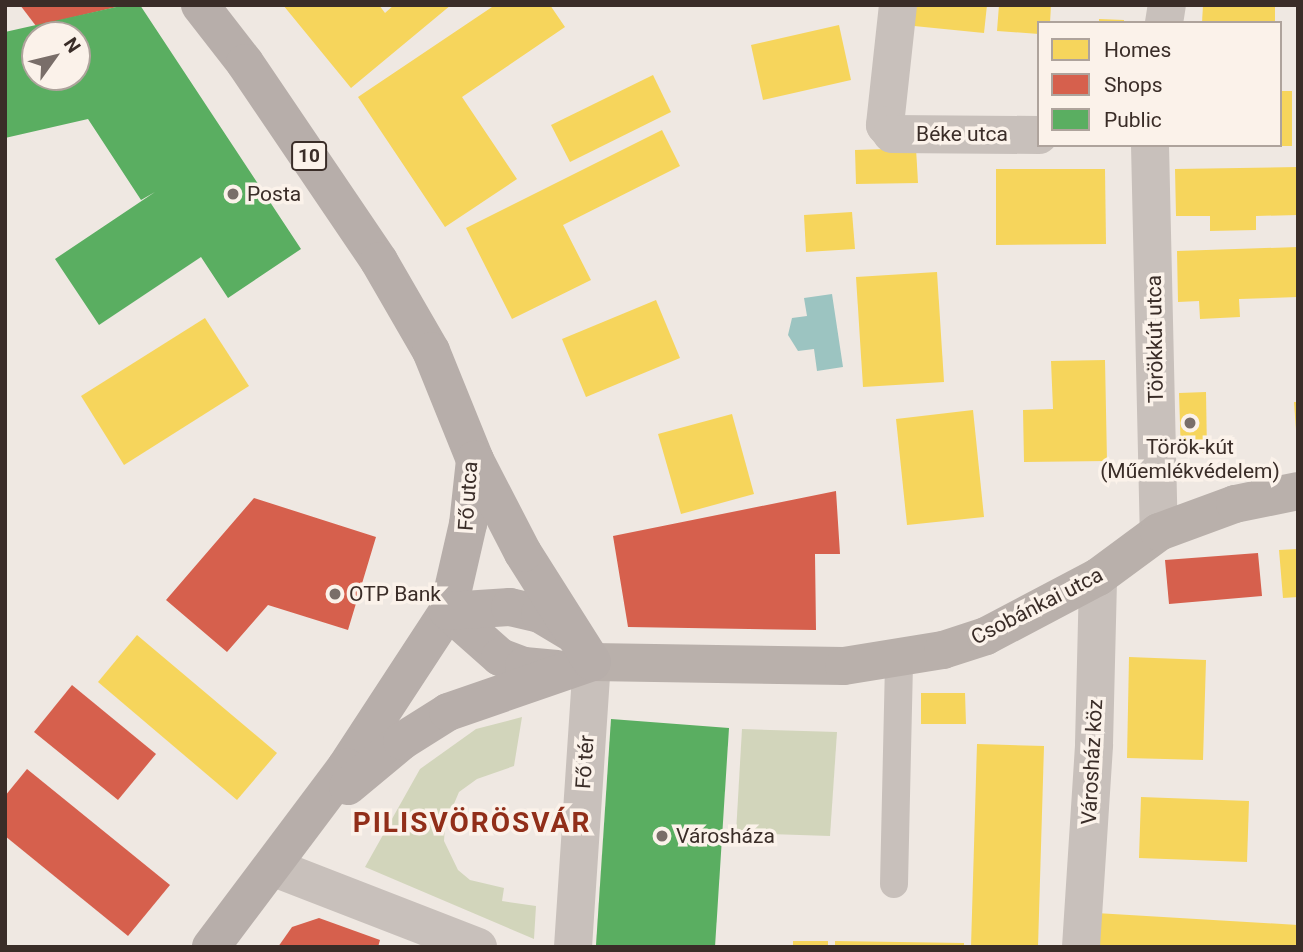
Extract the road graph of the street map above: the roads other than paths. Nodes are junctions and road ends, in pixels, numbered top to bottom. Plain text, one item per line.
1 (200, 5) edge
2 (898, 5) edge
3 (1037, 135) edge
4 (1150, 147) edge
5 (475, 460) junction
6 (1298, 491) edge
7 (1159, 532) junction
8 (1098, 578) junction
9 (448, 611) junction
10 (576, 655) junction
11 (899, 660) junction
12 (304, 824) junction
13 (272, 867) junction
14 (894, 884) dead end
15 (211, 947) edge
16 (478, 947) edge
17 (573, 947) edge
18 (1081, 947) edge

1 - 5 main road, Fő utca / 10
2 - 3 street, Béke utca
4 - 7 street, Törökkút utca
5 - 9 main road, Fő utca / 10
5 - 10 main road
6 - 7 main road, Csobánkai utca
7 - 8 main road, Csobánkai utca
8 - 11 main road, Csobánkai utca
8 - 18 street, Városház köz
9 - 10 main road
9 - 10 main road
9 - 12 main road, Fő utca / 10
10 - 11 main road, Csobánkai utca
10 - 12 main road
10 - 17 street, Fő tér
11 - 14 lane
12 - 13 main road, Fő utca / 10
13 - 15 main road, Fő utca / 10
13 - 16 street

